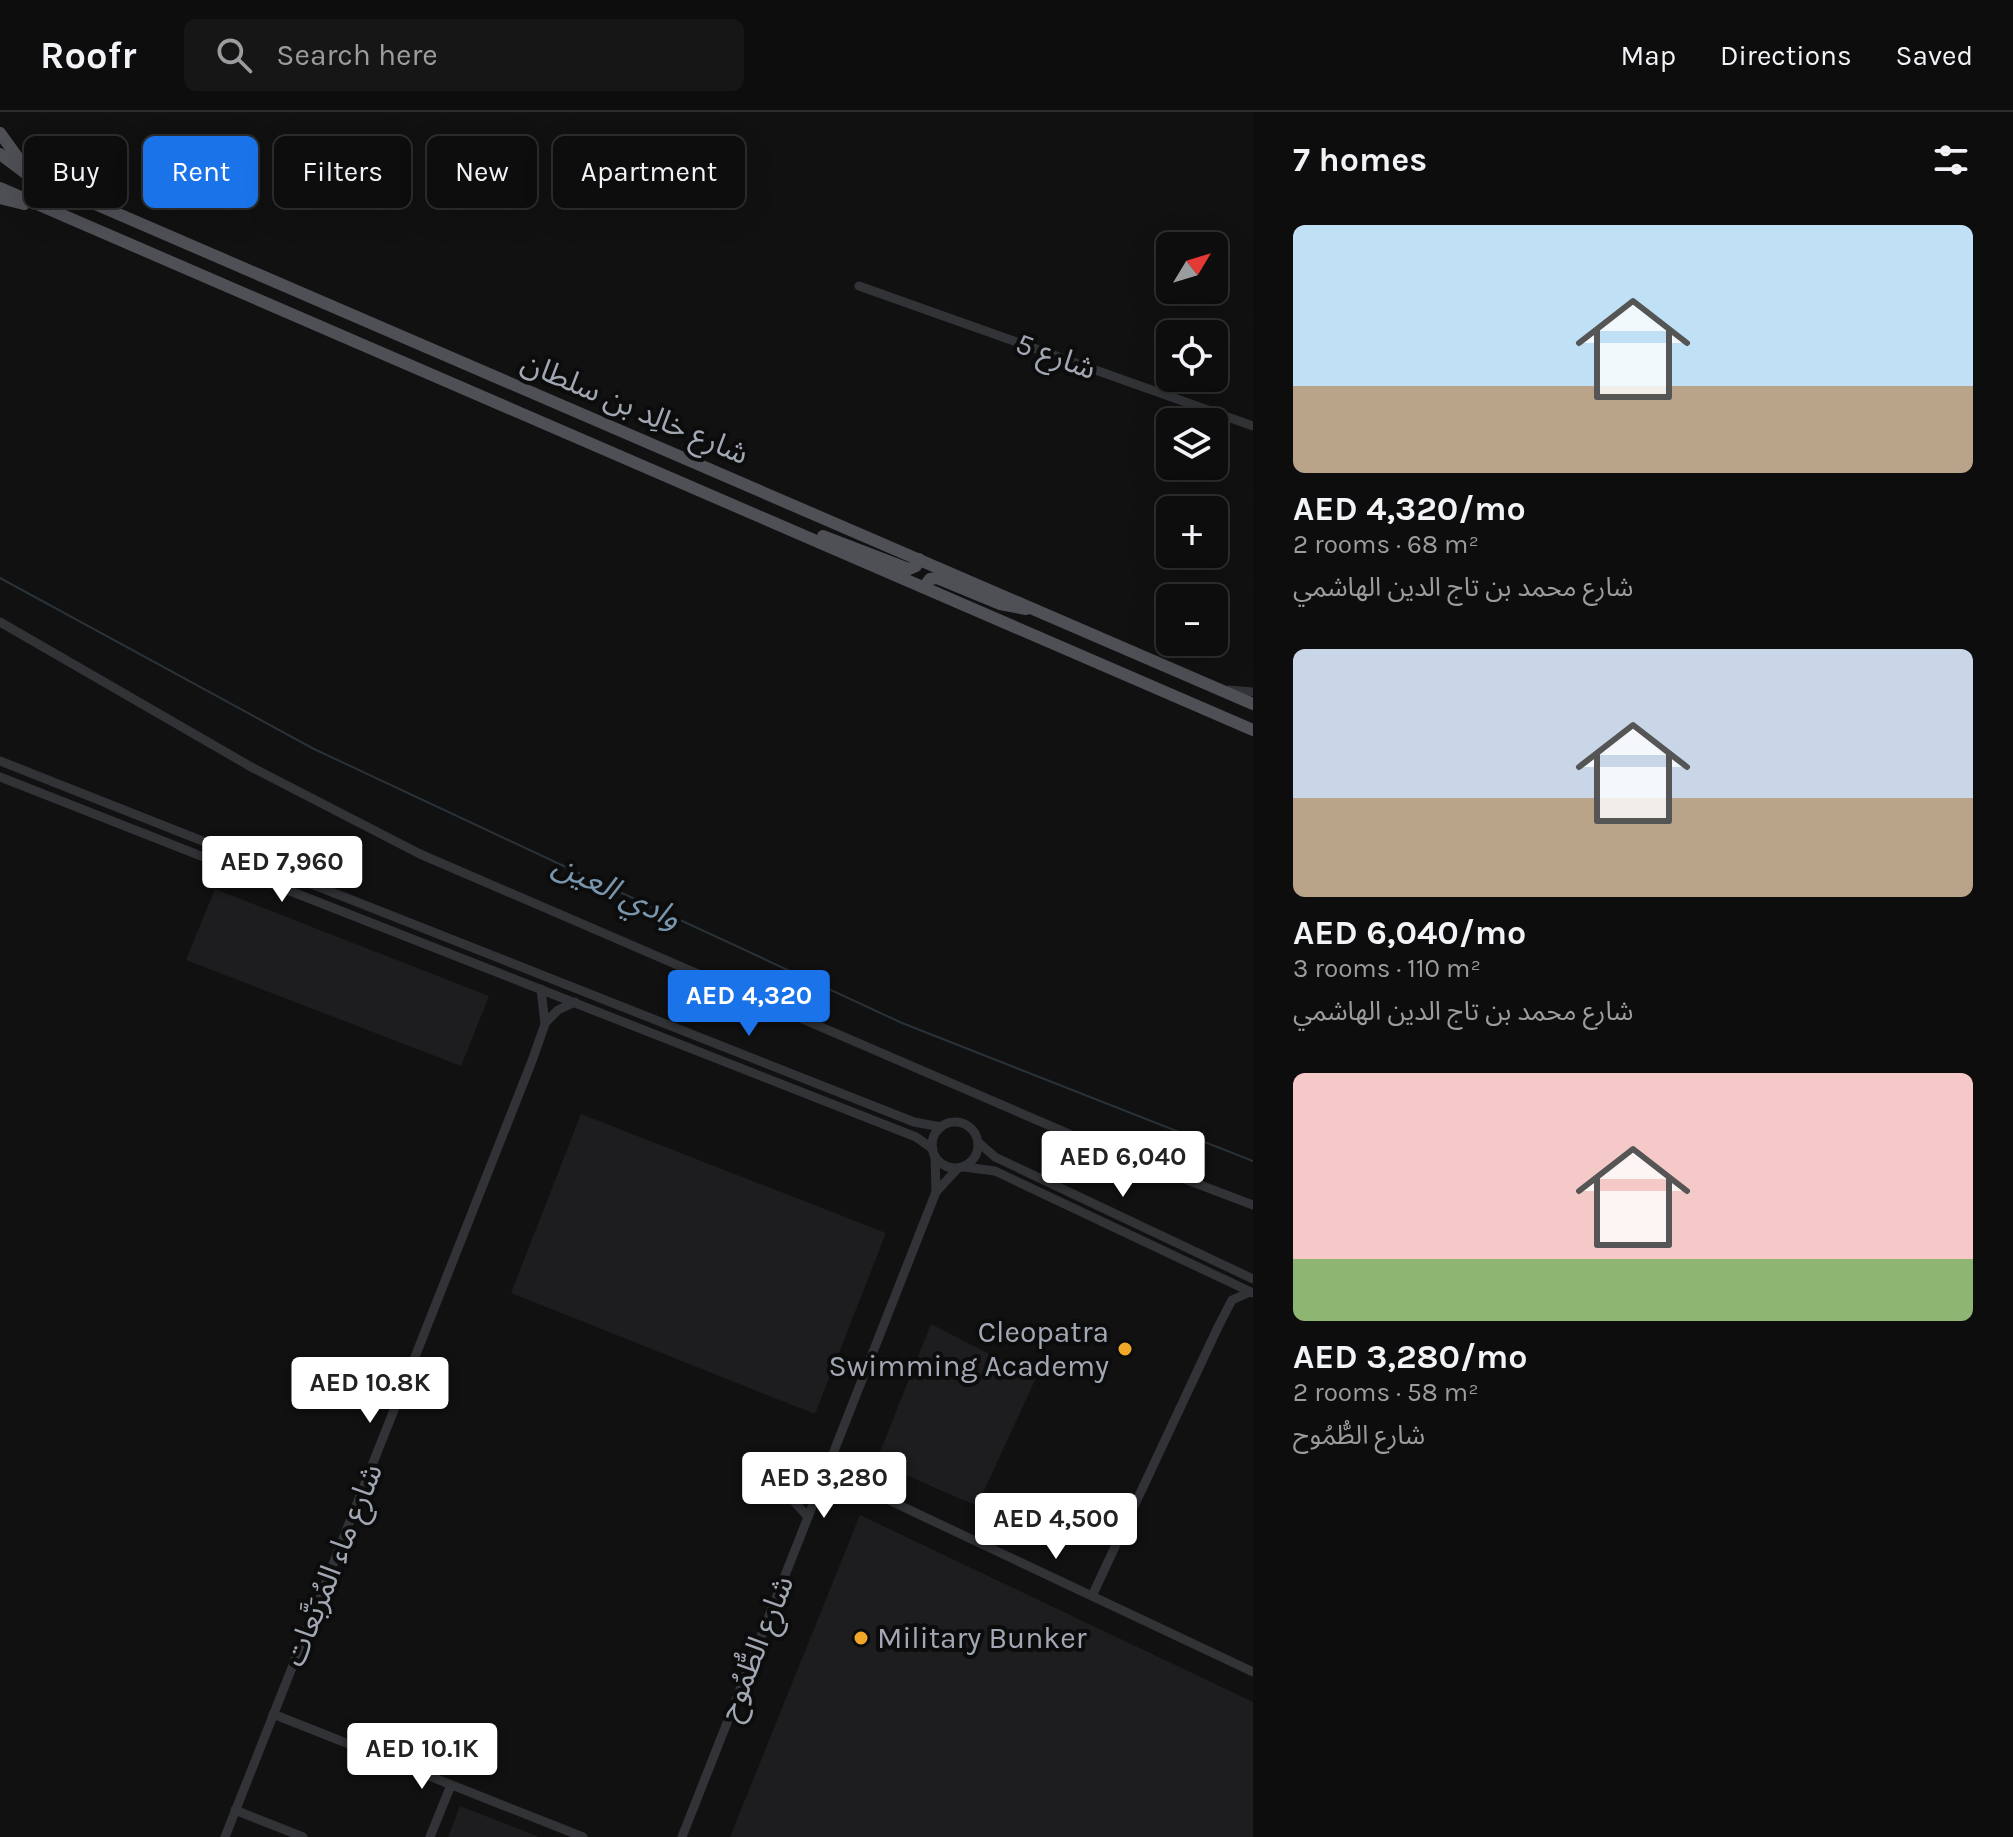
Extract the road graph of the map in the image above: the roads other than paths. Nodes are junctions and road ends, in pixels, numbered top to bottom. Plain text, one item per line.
1 (0, 133) edge
2 (0, 154) edge
3 (0, 188) edge
4 (0, 198) edge
5 (115, 211) junction
6 (90, 225) junction
7 (859, 286) dead end
8 (1253, 426) edge
9 (808, 536) junction
10 (919, 559) junction
11 (924, 587) junction
12 (1037, 609) junction
13 (0, 622) edge
14 (1217, 689) junction
15 (1253, 692) edge
16 (1253, 704) edge
17 (1253, 730) edge
18 (0, 761) edge
19 (0, 777) edge
20 (541, 989) junction
21 (575, 1002) junction
22 (545, 1024) junction
23 (941, 1127) junction
24 (978, 1142) junction
25 (934, 1152) junction
26 (961, 1167) junction
27 (936, 1192) junction
28 (1253, 1205) edge
29 (1253, 1279) edge
30 (1226, 1281) junction
31 (1252, 1292) edge
32 (1232, 1300) junction
33 (832, 1456) junction
34 (844, 1479) junction
35 (822, 1480) junction
36 (792, 1499) dead end
37 (808, 1517) junction
38 (1092, 1596) junction
39 (1253, 1672) edge
40 (273, 1714) junction
41 (451, 1785) junction
42 (235, 1810) junction
43 (225, 1837) edge
44 (303, 1837) edge
45 (430, 1837) edge
46 (583, 1837) edge
47 (682, 1837) edge

1 - 5 main road
2 - 5 main road, شارع خالِد بن سلطان
3 - 6 main road, شارع خالِد بن سلطان
4 - 6 main road
5 - 10 main road, شارع خالِد بن سلطان
6 - 9 main road, شارع خالِد بن سلطان
7 - 8 street, شارع 5
9 - 10 main road
9 - 11 main road, شارع خالِد بن سلطان
10 - 12 main road, شارع خالِد بن سلطان
11 - 12 main road
11 - 17 main road, شارع خالِد بن سلطان
12 - 14 main road, شارع خالِد بن سلطان
13 - 28 street
14 - 15 street
14 - 16 main road, شارع خالِد بن سلطان
18 - 23 street
19 - 20 street
20 - 21 street
20 - 22 street, شارع ماء المُرَبَّعات
21 - 22 street
21 - 25 street
22 - 40 street, شارع ماء المُرَبَّعات
23 - 24 street
23 - 25 street
24 - 26 street
24 - 29 street
25 - 26 street
25 - 27 street, شارع الطُّمُوح
26 - 27 street, شارع الطُّمُوح
26 - 30 street
27 - 33 street, شارع الطُّمُوح
30 - 31 street
30 - 32 street
31 - 32 street
32 - 38 street
33 - 34 street
33 - 35 street, شارع الطُّمُوح
34 - 35 street
34 - 38 street
35 - 37 street, شارع الطُّمُوح
36 - 37 street
37 - 47 street, شارع الطُّمُوح
38 - 39 street
40 - 41 street
40 - 42 street, شارع ماء المُرَبَّعات
41 - 45 street
41 - 46 street
42 - 43 street, شارع ماء المُرَبَّعات
42 - 44 street

